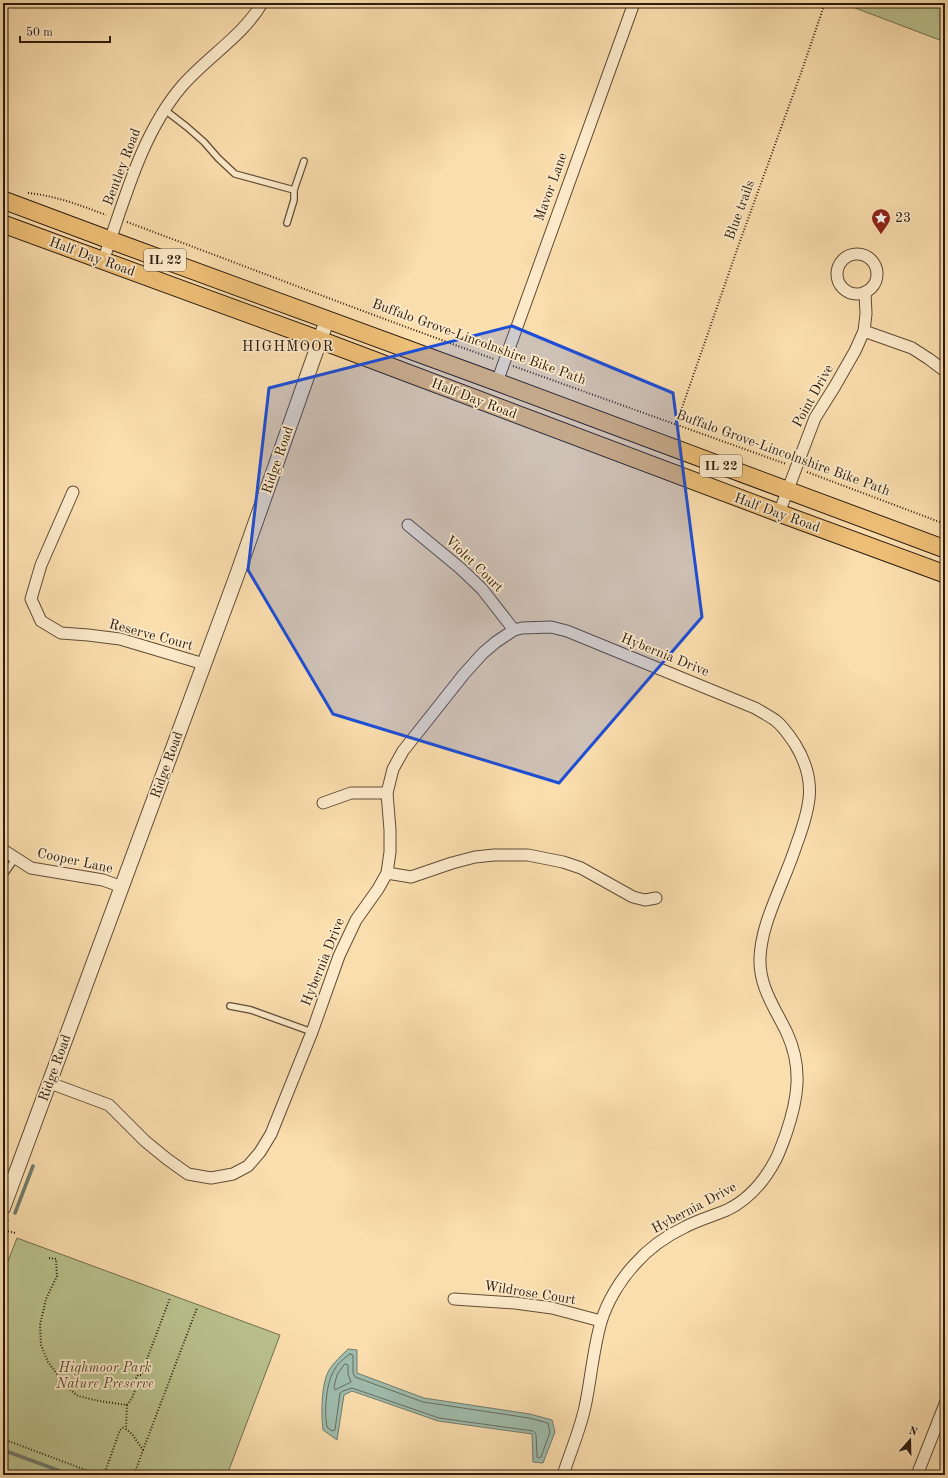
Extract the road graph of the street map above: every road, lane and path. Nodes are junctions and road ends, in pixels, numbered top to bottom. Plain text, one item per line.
1 (262, 3) edge
2 (634, 3) edge
3 (825, 3) edge
4 (165, 110) junction
5 (304, 161) dead end
6 (294, 190) junction
7 (25, 193) dead end
8 (3, 200) edge
9 (118, 219) junction
10 (287, 223) dead end
11 (3, 224) edge
12 (110, 240) junction
13 (103, 261) junction
14 (865, 292) dead end
15 (327, 320) junction
16 (864, 331) junction
17 (320, 340) junction
18 (504, 363) junction
19 (945, 371) edge
20 (497, 382) junction
21 (676, 425) junction
22 (795, 468) junction
23 (787, 490) junction
24 (73, 492) dead end
25 (779, 513) junction
26 (408, 524) dead end
27 (945, 524) edge
28 (945, 549) edge
29 (945, 574) edge
30 (514, 630) junction
31 (204, 664) junction
32 (387, 792) junction
33 (324, 803) dead end
34 (3, 850) edge
35 (15, 859) junction
36 (387, 873) junction
37 (3, 876) edge
38 (122, 887) junction
39 (656, 898) dead end
40 (230, 1006) dead end
41 (312, 1032) junction
42 (50, 1083) junction
43 (3, 1208) edge
44 (3, 1218) edge
45 (15, 1233) dead end
46 (49, 1258) dead end
47 (170, 1298) dead end
48 (454, 1299) dead end
49 (197, 1308) dead end
50 (601, 1321) junction
51 (945, 1404) edge
52 (127, 1405) junction
53 (126, 1425) junction
54 (3, 1439) edge
55 (143, 1450) junction
56 (3, 1469) edge
57 (18, 1475) edge
58 (99, 1475) edge
59 (104, 1475) edge
60 (134, 1475) edge
61 (562, 1475) edge
62 (916, 1475) edge

1 - 4 street, Bentley Road
2 - 18 street, Mavor Lane
3 - 21 path, Blue trails
4 - 6 lane
4 - 9 street, Bentley Road
5 - 6 lane
6 - 10 lane
7 - 9 path, Buffalo Grove-Lincolnshire Bike Path
8 - 12 main road, Half Day Road / IL 22
9 - 12 street, Bentley Road
9 - 18 path, Buffalo Grove-Lincolnshire Bike Path
11 - 13 main road, Half Day Road / IL 22
12 - 13 street, Bentley Road
12 - 15 main road, Half Day Road / IL 22
13 - 17 main road, Half Day Road / IL 22
14 - 16 street, Point Drive
15 - 17 street, Ridge Road
15 - 20 main road, Half Day Road / IL 22
16 - 19 street
16 - 22 street, Point Drive
17 - 25 main road, Half Day Road / IL 22
17 - 31 street, Ridge Road
18 - 20 street, Mavor Lane
18 - 21 path, Buffalo Grove-Lincolnshire Bike Path
20 - 23 main road, Half Day Road / IL 22
21 - 22 path, Buffalo Grove-Lincolnshire Bike Path
22 - 23 street, Point Drive
22 - 27 path, Buffalo Grove-Lincolnshire Bike Path
23 - 25 street, Point Drive
23 - 28 main road, Half Day Road / IL 22
24 - 31 street, Reserve Court
25 - 29 main road, Half Day Road / IL 22
26 - 30 street, Violet Court
30 - 32 street, Hybernia Drive
30 - 50 street, Hybernia Drive
31 - 38 street, Ridge Road
32 - 33 street
32 - 36 street, Hybernia Drive
34 - 35 street, Cooper Lane
35 - 37 lane
35 - 38 street, Cooper Lane
36 - 39 street
36 - 41 street, Hybernia Drive
38 - 42 street, Ridge Road
40 - 41 lane
41 - 42 street, Hybernia Drive
42 - 43 street, Ridge Road
44 - 45 path
46 - 52 path
47 - 52 path
48 - 50 street, Wildrose Court
49 - 55 path
50 - 61 street, Hybernia Drive
51 - 62 street
52 - 53 path
53 - 55 path
53 - 59 path
54 - 58 path
55 - 60 path
56 - 57 path

